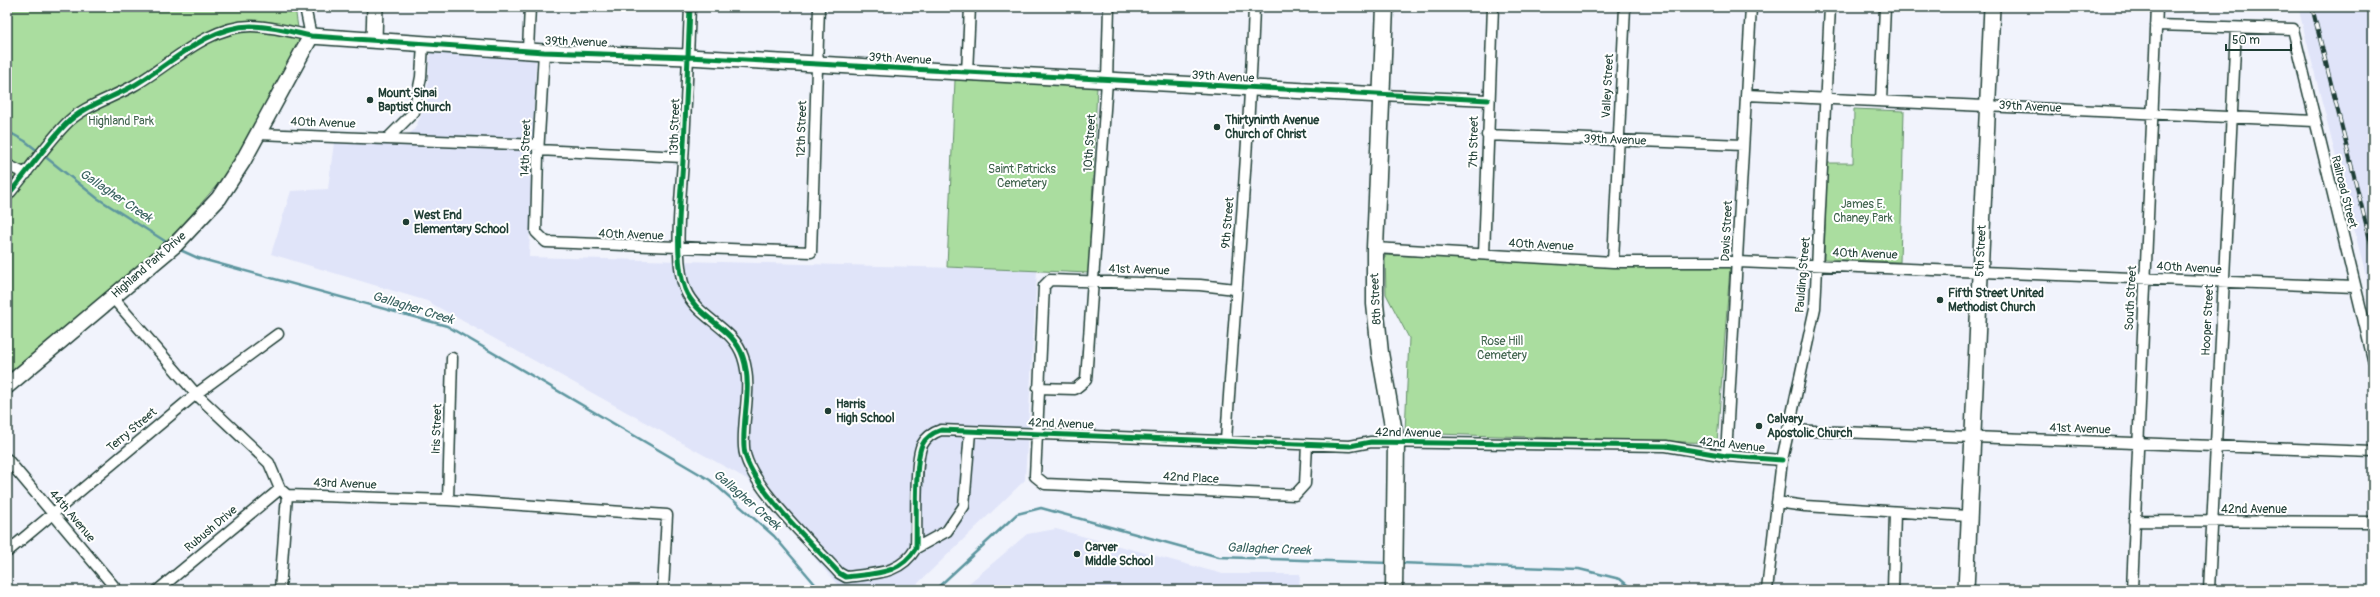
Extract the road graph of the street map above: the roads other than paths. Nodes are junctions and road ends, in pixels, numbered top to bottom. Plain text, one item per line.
1 (305, 7) edge
2 (375, 7) edge
3 (530, 7) edge
4 (690, 7) edge
5 (819, 7) edge
6 (970, 7) edge
7 (1109, 7) edge
8 (1254, 7) edge
9 (1385, 7) edge
10 (1493, 7) edge
11 (1625, 7) edge
12 (1751, 7) edge
13 (1830, 7) edge
14 (1885, 7) edge
15 (1992, 7) edge
16 (2157, 7) edge
17 (2156, 24) junction
18 (2236, 28) junction
19 (311, 36) junction
20 (374, 40) junction
21 (423, 44) junction
22 (528, 49) junction
23 (544, 52) junction
24 (688, 57) junction
25 (818, 65) junction
26 (967, 73) junction
27 (1107, 81) junction
28 (1252, 88) junction
29 (1381, 95) junction
30 (1746, 95) junction
31 (1826, 99) junction
32 (1488, 100) junction
33 (1881, 101) junction
34 (1988, 105) junction
35 (2152, 114) junction
36 (2231, 117) junction
37 (2314, 121) junction
38 (258, 134) junction
39 (1487, 135) junction
40 (388, 138) junction
41 (1618, 140) junction
42 (1743, 145) junction
43 (538, 147) junction
44 (684, 157) junction
45 (7, 165) edge
46 (26, 174) junction
47 (7, 196) edge
48 (546, 242) joint
49 (678, 247) junction
50 (1375, 248) junction
51 (811, 252) joint
52 (1484, 254) junction
53 (1613, 262) junction
54 (1738, 262) junction
55 (1818, 266) junction
56 (1980, 270) junction
57 (2144, 279) junction
58 (1094, 281) junction
59 (2224, 283) junction
60 (2354, 287) junction
61 (1235, 289) junction
62 (113, 298) junction
63 (278, 334) dead end
64 (452, 358) dead end
65 (2373, 360) edge
66 (7, 386) edge
67 (1038, 388) junction
68 (196, 394) junction
69 (1787, 430) junction
70 (970, 432) junction
71 (1036, 433) junction
72 (1972, 438) junction
73 (1226, 441) junction
74 (1396, 443) junction
75 (2137, 444) junction
76 (1307, 445) junction
77 (2214, 447) junction
78 (2373, 452) edge
79 (1726, 456) junction
80 (7, 459) edge
81 (1782, 460) junction
82 (283, 492) junction
83 (448, 500) junction
84 (1777, 502) junction
85 (1895, 512) junction
86 (52, 514) junction
87 (1968, 516) junction
88 (2134, 521) junction
89 (2212, 522) junction
90 (2373, 522) edge
91 (916, 548) junction
92 (7, 552) edge
93 (1394, 582) edge
94 (116, 590) edge
95 (158, 590) edge
96 (280, 590) edge
97 (663, 590) edge
98 (1766, 590) edge
99 (1892, 590) edge
100 (1966, 590) edge
101 (2132, 590) edge
102 (2209, 590) edge

1 - 19 street
2 - 20 street
3 - 22 street
4 - 24 street, 13th Street
5 - 25 street, 12th Street
6 - 26 street
7 - 27 street, 10th Street
8 - 28 street, 9th Street
9 - 29 main road, 8th Street
10 - 32 street, 7th Street
11 - 41 street, Valley Street
12 - 30 street, Davis Street
13 - 31 street, Paulding Street
14 - 33 street
15 - 34 street, 5th Street
16 - 17 street, South Street
17 - 18 street
17 - 35 street, South Street
18 - 36 street, Hooper Street
18 - 37 street, Railroad Street
19 - 20 street, 39th Avenue
19 - 38 street, Highland Park Drive
19 - 46 street
20 - 21 street, 39th Avenue
21 - 22 street, 39th Avenue
21 - 40 street
22 - 23 street, 39th Avenue
23 - 24 street, 39th Avenue
23 - 43 street, 14th Street
24 - 25 street, 39th Avenue
24 - 44 street, 13th Street
25 - 26 street, 39th Avenue
25 - 51 street, 12th Street
26 - 27 street, 39th Avenue
27 - 28 street, 39th Avenue
27 - 58 street, 10th Street
28 - 29 street, 39th Avenue
28 - 61 street, 9th Street
29 - 32 street, 39th Avenue
29 - 50 main road, 8th Street
30 - 31 street, 39th Avenue
30 - 42 street, Davis Street
31 - 33 street, 39th Avenue
31 - 55 street, Paulding Street
32 - 39 street, 7th Street
33 - 34 street, 39th Avenue
34 - 35 street, 39th Avenue
34 - 56 street, 5th Street
35 - 36 street, 39th Avenue
35 - 57 street, South Street
36 - 37 street, 39th Avenue
36 - 59 street, Hooper Street
37 - 60 street, Railroad Street
38 - 40 street, 40th Avenue
38 - 62 street, Highland Park Drive
39 - 41 street, 39th Avenue
39 - 52 street, 7th Street
40 - 43 street, 40th Avenue
41 - 42 street, 39th Avenue
41 - 53 street, Valley Street
42 - 54 street, Davis Street
43 - 44 street
43 - 48 street, 14th Street
44 - 49 street, 13th Street
45 - 46 street
46 - 47 street
48 - 49 street, 40th Avenue
49 - 51 street, 40th Avenue
49 - 91 street
50 - 52 street, 40th Avenue
50 - 74 main road, 8th Street
52 - 53 street, 40th Avenue
53 - 54 street, 40th Avenue
54 - 55 street, 40th Avenue
54 - 79 street, Davis Street
55 - 56 street, 40th Avenue
55 - 69 street, Paulding Street
56 - 57 street, 40th Avenue
56 - 72 street, 5th Street
57 - 59 street, 40th Avenue
57 - 75 street, South Street
58 - 61 street, 41st Avenue
58 - 67 street, 10th Street
58 - 67 street, 41st Avenue
59 - 60 street, 40th Avenue
59 - 77 street, Hooper Street
60 - 65 street, Railroad Street
61 - 73 street, 9th Street
62 - 66 street, Highland Park Drive
62 - 68 street
63 - 68 street, Terry Street
64 - 83 street, Iris Street
67 - 71 street
68 - 82 street
68 - 86 street, Terry Street
69 - 72 street, 41st Avenue
69 - 81 street, Paulding Street
70 - 71 street, 42nd Avenue
70 - 91 street
70 - 91 street, 42nd Avenue
71 - 73 street, 42nd Avenue
71 - 76 street, 42nd Place
72 - 75 street, 41st Avenue
72 - 87 street, 5th Street
73 - 76 street, 42nd Avenue
74 - 76 street, 42nd Avenue
74 - 79 street, 42nd Avenue
74 - 93 main road, 8th Street
75 - 77 street, 41st Avenue
75 - 88 street, South Street
77 - 78 street, 41st Avenue
77 - 89 street, Hooper Street
79 - 81 street, 42nd Avenue
80 - 86 street, 44th Avenue
81 - 84 street, Paulding Street
82 - 83 street, 43rd Avenue
82 - 95 street, Rubush Drive
82 - 96 street
83 - 97 street, 43rd Avenue
84 - 85 street
84 - 98 street, Paulding Street
85 - 87 street
85 - 99 street
86 - 92 street, Terry Street
86 - 94 street, 44th Avenue
87 - 100 street, 5th Street
88 - 89 street, 42nd Avenue
88 - 101 street, South Street
89 - 90 street, 42nd Avenue
89 - 102 street, Hooper Street

